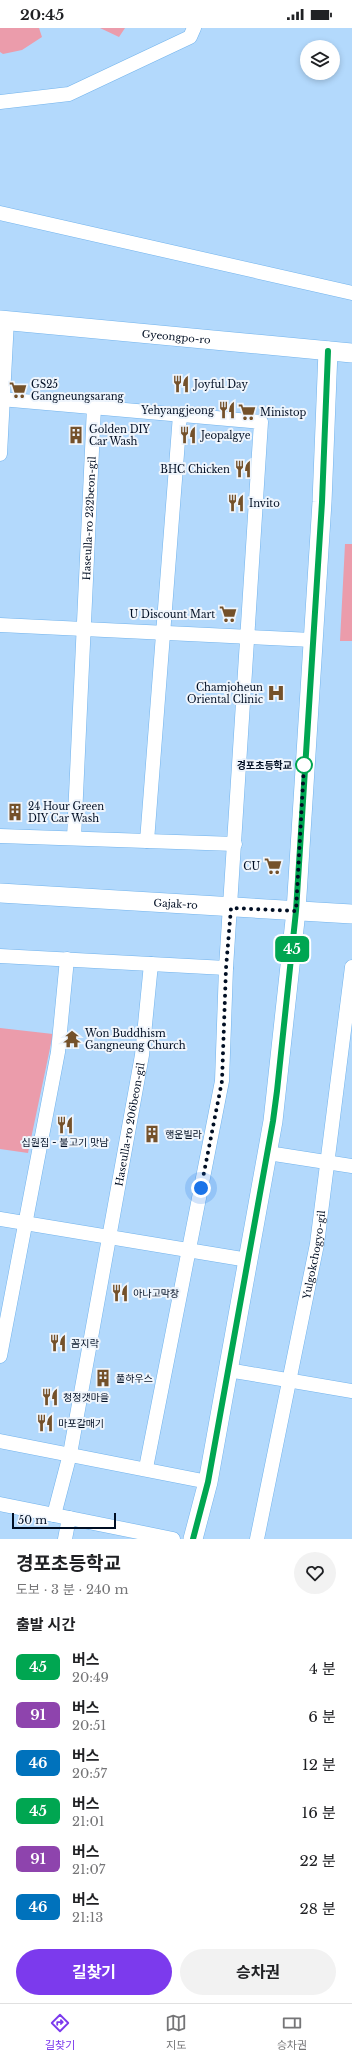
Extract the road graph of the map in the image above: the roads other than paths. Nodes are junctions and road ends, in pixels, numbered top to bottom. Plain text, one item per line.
1 (194, 28) edge
2 (0, 102) edge
3 (0, 213) edge
4 (352, 293) edge
5 (3, 320) edge
6 (328, 351) junction
7 (352, 353) edge
8 (1, 399) edge
9 (94, 407) junction
10 (180, 415) junction
11 (0, 454) edge
12 (0, 625) edge
13 (84, 629) junction
14 (163, 632) junction
15 (248, 636) junction
16 (312, 640) junction
17 (0, 836) edge
18 (74, 838) junction
19 (147, 841) junction
20 (235, 844) junction
21 (0, 893) edge
22 (231, 908) junction
23 (296, 911) junction
24 (352, 914) edge
25 (0, 956) edge
26 (67, 959) junction
27 (151, 964) junction
28 (352, 967) edge
29 (226, 968) junction
30 (268, 1153) junction
31 (328, 1162) junction
32 (352, 1166) edge
33 (0, 1219) edge
34 (26, 1223) junction
35 (109, 1237) junction
36 (189, 1250) junction
37 (248, 1260) junction
38 (0, 1356) edge
39 (228, 1370) junction
40 (288, 1380) junction
41 (352, 1391) edge
42 (0, 1441) edge
43 (70, 1454) junction
44 (146, 1468) junction
45 (208, 1482) junction
46 (0, 1504) edge
47 (54, 1515) junction
48 (69, 1518) junction
49 (65, 1539) edge
50 (173, 1539) edge
51 (193, 1539) edge
52 (257, 1539) edge

1 - 2 street
3 - 4 street
5 - 6 street, Gyeongpo-ro
5 - 8 street
6 - 7 street, Gyeongpo-ro
6 - 16 street
8 - 9 street
8 - 11 street
9 - 10 street
9 - 13 street, Haseulla-ro 232beon-gil
10 - 14 street
10 - 15 street
12 - 13 street
13 - 14 street
13 - 18 street, Haseulla-ro 232beon-gil
14 - 15 street
14 - 19 street
15 - 16 street
15 - 20 street
16 - 23 street
17 - 18 street
18 - 19 street
19 - 20 street
20 - 22 street
21 - 22 street, Gajak-ro
22 - 23 street, Gajak-ro
22 - 29 street
23 - 24 street, Gajak-ro
23 - 30 street
25 - 26 street
26 - 27 street
26 - 34 street
27 - 29 street
27 - 35 street, Haseulla-ro 206beon-gil
28 - 31 street, Yulgokchogyo-gil
29 - 36 street
30 - 31 street
30 - 37 street
31 - 32 street
31 - 40 street, Yulgokchogyo-gil
33 - 34 street
34 - 35 street
34 - 38 street
35 - 36 street
35 - 43 street, Haseulla-ro 206beon-gil
36 - 37 street
36 - 44 street
37 - 39 street
39 - 40 street
39 - 45 street
40 - 41 street
40 - 52 street, Yulgokchogyo-gil
42 - 43 street
43 - 44 street
43 - 47 street, Haseulla-ro 206beon-gil
44 - 45 street
45 - 51 street
46 - 47 street
47 - 48 street
48 - 49 street
48 - 50 street

